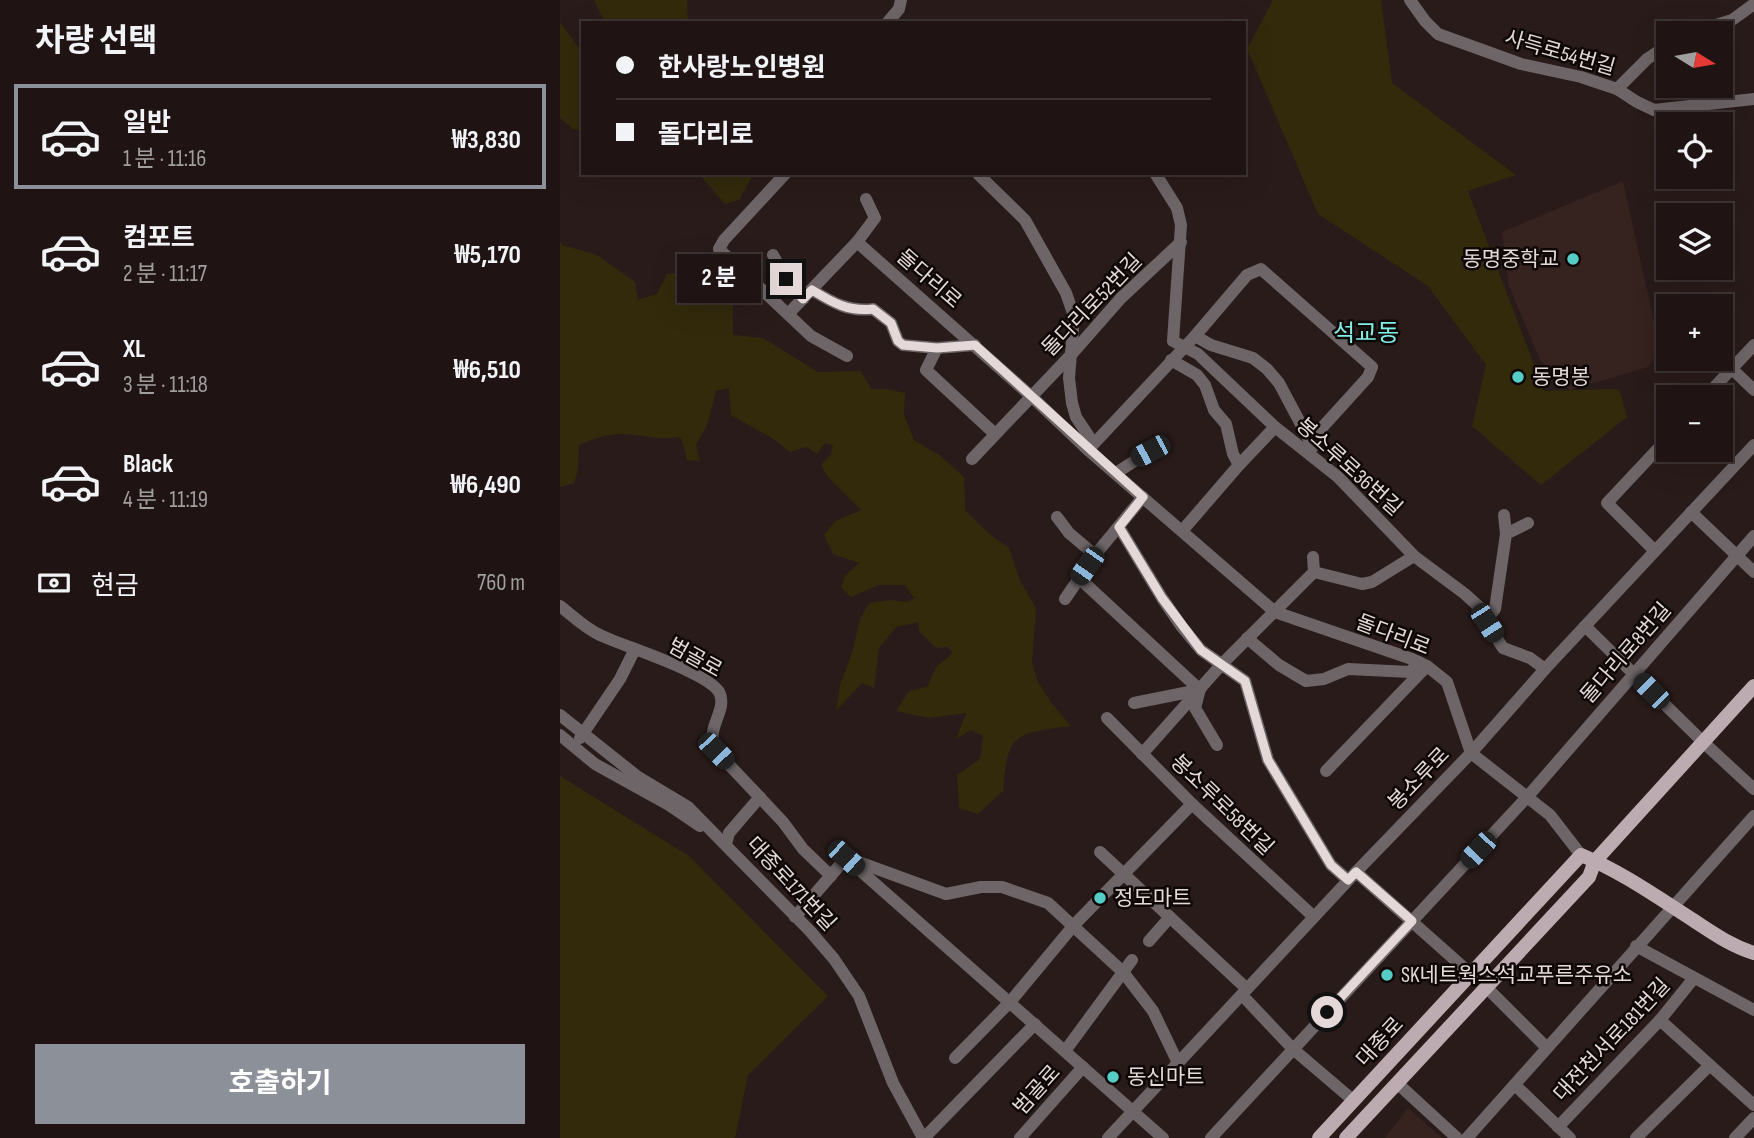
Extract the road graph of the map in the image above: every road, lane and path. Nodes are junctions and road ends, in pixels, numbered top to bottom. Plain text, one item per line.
1 (901, 0) edge
2 (1410, 0) edge
3 (1754, 4) edge
4 (889, 21) edge
5 (1729, 21) edge
6 (1656, 53) edge
7 (1617, 89) junction
8 (1754, 99) edge
9 (784, 175) edge
10 (979, 175) edge
11 (1156, 175) edge
12 (866, 199) dead end
13 (857, 242) junction
14 (1181, 242) junction
15 (773, 255) dead end
16 (807, 294) junction
17 (789, 313) junction
18 (1195, 336) junction
19 (975, 345) junction
20 (1754, 345) edge
21 (1184, 347) junction
22 (937, 348) junction
23 (847, 356) dead end
24 (1070, 356) junction
25 (1171, 360) junction
26 (1733, 368) edge
27 (1733, 370) edge
28 (1730, 371) edge
29 (1717, 385) edge
30 (1754, 390) edge
31 (1031, 396) junction
32 (1275, 427) junction
33 (995, 434) junction
34 (1309, 442) junction
35 (1754, 444) edge
36 (1087, 448) junction
37 (1150, 451) dead end
38 (1656, 451) edge
39 (972, 459) dead end
40 (1239, 465) junction
41 (1324, 465) junction
42 (1116, 473) junction
43 (1143, 497) junction
44 (1691, 512) junction
45 (1504, 515) dead end
46 (1057, 517) dead end
47 (1528, 523) dead end
48 (1119, 527) junction
49 (1182, 531) junction
50 (1506, 534) junction
51 (1754, 536) edge
52 (1655, 551) junction
53 (1096, 555) junction
54 (1736, 555) junction
55 (1313, 556) dead end
56 (1414, 556) junction
57 (1314, 572) junction
58 (1754, 572) edge
59 (1079, 578) junction
60 (1065, 599) dead end
61 (560, 606) edge
62 (1275, 611) junction
63 (1489, 616) junction
64 (1585, 626) junction
65 (1247, 638) junction
66 (635, 649) junction
67 (1423, 664) junction
68 (1221, 665) junction
69 (1545, 669) junction
70 (1634, 674) junction
71 (1754, 686) edge
72 (1200, 690) junction
73 (1134, 703) dead end
74 (560, 715) edge
75 (1107, 718) dead end
76 (583, 734) junction
77 (560, 735) edge
78 (1703, 742) junction
79 (1217, 745) dead end
80 (574, 747) junction
81 (1471, 753) junction
82 (1142, 754) junction
83 (1326, 771) dead end
84 (1754, 789) edge
85 (1528, 796) junction
86 (760, 797) junction
87 (1192, 804) junction
88 (1754, 816) edge
89 (726, 844) junction
90 (1100, 852) dead end
91 (1581, 855) junction
92 (846, 858) junction
93 (1595, 861) junction
94 (1124, 875) junction
95 (831, 876) junction
96 (1352, 876) junction
97 (1673, 907) junction
98 (795, 917) junction
99 (1170, 917) junction
100 (1314, 917) junction
101 (1412, 921) junction
102 (1074, 925) junction
103 (1149, 941) dead end
104 (1636, 946) junction
105 (1754, 953) edge
106 (1132, 960) dead end
107 (1123, 972) junction
108 (1472, 975) junction
109 (1694, 978) junction
110 (1487, 988) junction
111 (1244, 992) junction
112 (1010, 1002) junction
113 (1754, 1010) edge
114 (1660, 1020) junction
115 (1035, 1024) junction
116 (1546, 1047) junction
117 (1293, 1049) junction
118 (1065, 1051) junction
119 (955, 1058) dead end
120 (1178, 1063) junction
121 (1709, 1066) junction
122 (1083, 1068) junction
123 (1397, 1083) junction
124 (1515, 1085) junction
125 (1354, 1101) junction
126 (1754, 1105) edge
127 (1133, 1111) junction
128 (1754, 1118) edge
129 (1558, 1127) junction
130 (924, 1138) edge
131 (1020, 1138) edge
132 (1108, 1138) edge
133 (1163, 1138) edge
134 (1211, 1138) edge
135 (1319, 1138) edge
136 (1346, 1138) edge
137 (1457, 1138) edge
138 (1467, 1138) edge
139 (1570, 1138) edge
140 (1636, 1138) edge
141 (1735, 1138) edge

1 - 4 street
2 - 7 street, 사득로54번길
3 - 5 street
6 - 7 street
7 - 8 street, 사득로54번길
9 - 17 street
10 - 24 street
11 - 14 street
12 - 13 street
13 - 16 street
13 - 19 street, 돌다리로
14 - 21 street
14 - 24 street, 돌다리로52번길
15 - 16 street
16 - 17 street
16 - 22 street
17 - 23 street
18 - 21 street
18 - 34 street, 봉소루로36번길
18 - 34 street, 봉소루로36번길
19 - 22 street
19 - 31 street, 돌다리로
20 - 26 street
21 - 25 street
21 - 32 street, 봉소루로36번길
22 - 33 street
24 - 31 street, 돌다리로52번길
24 - 36 street
25 - 36 street
25 - 40 street
27 - 30 street
28 - 29 street
31 - 33 street
31 - 36 street, 돌다리로
32 - 40 street
32 - 41 street, 봉소루로36번길
33 - 39 street
34 - 41 street
35 - 44 street, 봉소루로
36 - 42 street, 돌다리로
37 - 42 street
38 - 52 street
40 - 49 street
41 - 56 street, 봉소루로36번길
42 - 43 street, 돌다리로
43 - 48 street
43 - 49 street, 돌다리로
44 - 52 street, 봉소루로
44 - 54 street
45 - 50 street
46 - 53 street
47 - 50 street
48 - 53 street
48 - 68 street
49 - 62 street, 돌다리로
50 - 63 street
51 - 54 street, 돌다리로8번길
52 - 64 street, 봉소루로
53 - 59 street
54 - 58 street
54 - 70 street, 돌다리로8번길
55 - 57 street
56 - 57 street
56 - 63 street, 봉소루로36번길
57 - 62 street
59 - 60 street
59 - 72 street
61 - 66 street, 범골로
62 - 65 street
62 - 67 street, 돌다리로
63 - 69 street, 봉소루로36번길
64 - 69 street, 봉소루로
64 - 70 street
65 - 67 street
65 - 68 street
66 - 76 street
66 - 86 street, 범골로
67 - 81 street, 돌다리로
67 - 83 street
68 - 72 street
68 - 96 street
69 - 81 street, 봉소루로
70 - 78 street
70 - 85 street, 돌다리로8번길
71 - 78 main road, 대종로
72 - 73 street
72 - 79 street
72 - 82 street
74 - 76 street, 대종로171번길
75 - 82 street, 봉소루로58번길
76 - 80 street
76 - 89 street, 대종로171번길
77 - 80 street
78 - 84 street
78 - 93 main road, 대종로
80 - 89 street
81 - 85 street
81 - 96 street, 봉소루로
82 - 87 street, 봉소루로58번길
85 - 91 street
85 - 101 street, 돌다리로8번길
86 - 89 street
86 - 95 street, 범골로
87 - 94 street
87 - 100 street, 봉소루로58번길
88 - 97 street
89 - 98 street, 대종로171번길
90 - 94 street
91 - 93 main road
91 - 108 main road, 대종로
92 - 95 street
92 - 102 street
92 - 112 street, 범골로
93 - 97 main road
93 - 110 main road, 대종로
94 - 99 street
94 - 102 street
95 - 98 street
96 - 100 street, 봉소루로
96 - 101 street
97 - 104 street
97 - 105 main road
98 - 130 street, 대종로171번길
99 - 103 street
99 - 111 street
100 - 111 street, 봉소루로
101 - 108 street
101 - 117 street, 돌다리로8번길
102 - 107 street
102 - 112 street
104 - 109 street
104 - 116 street
106 - 107 street, 범골로
107 - 118 street, 범골로
107 - 120 street
108 - 125 main road, 대종로
109 - 113 street
109 - 114 street, 대전천서로181번길
110 - 116 street
110 - 123 main road, 대종로
111 - 117 street
111 - 120 street, 봉소루로
112 - 115 street, 범골로
112 - 119 street
114 - 121 street
114 - 129 street, 대전천서로181번길
115 - 118 street, 범골로
115 - 130 street
116 - 124 street
117 - 125 street
117 - 134 street, 돌다리로8번길
118 - 122 street, 범골로
120 - 127 street, 봉소루로
121 - 126 street
121 - 140 street
122 - 127 street, 범골로
122 - 131 street, 범골로
123 - 136 main road, 대종로
123 - 137 street
124 - 129 street, 대전천서로181번길
124 - 138 street
125 - 135 main road, 대종로
127 - 132 street, 봉소루로
127 - 133 street, 범골로
128 - 141 street
129 - 139 street, 대전천서로181번길

